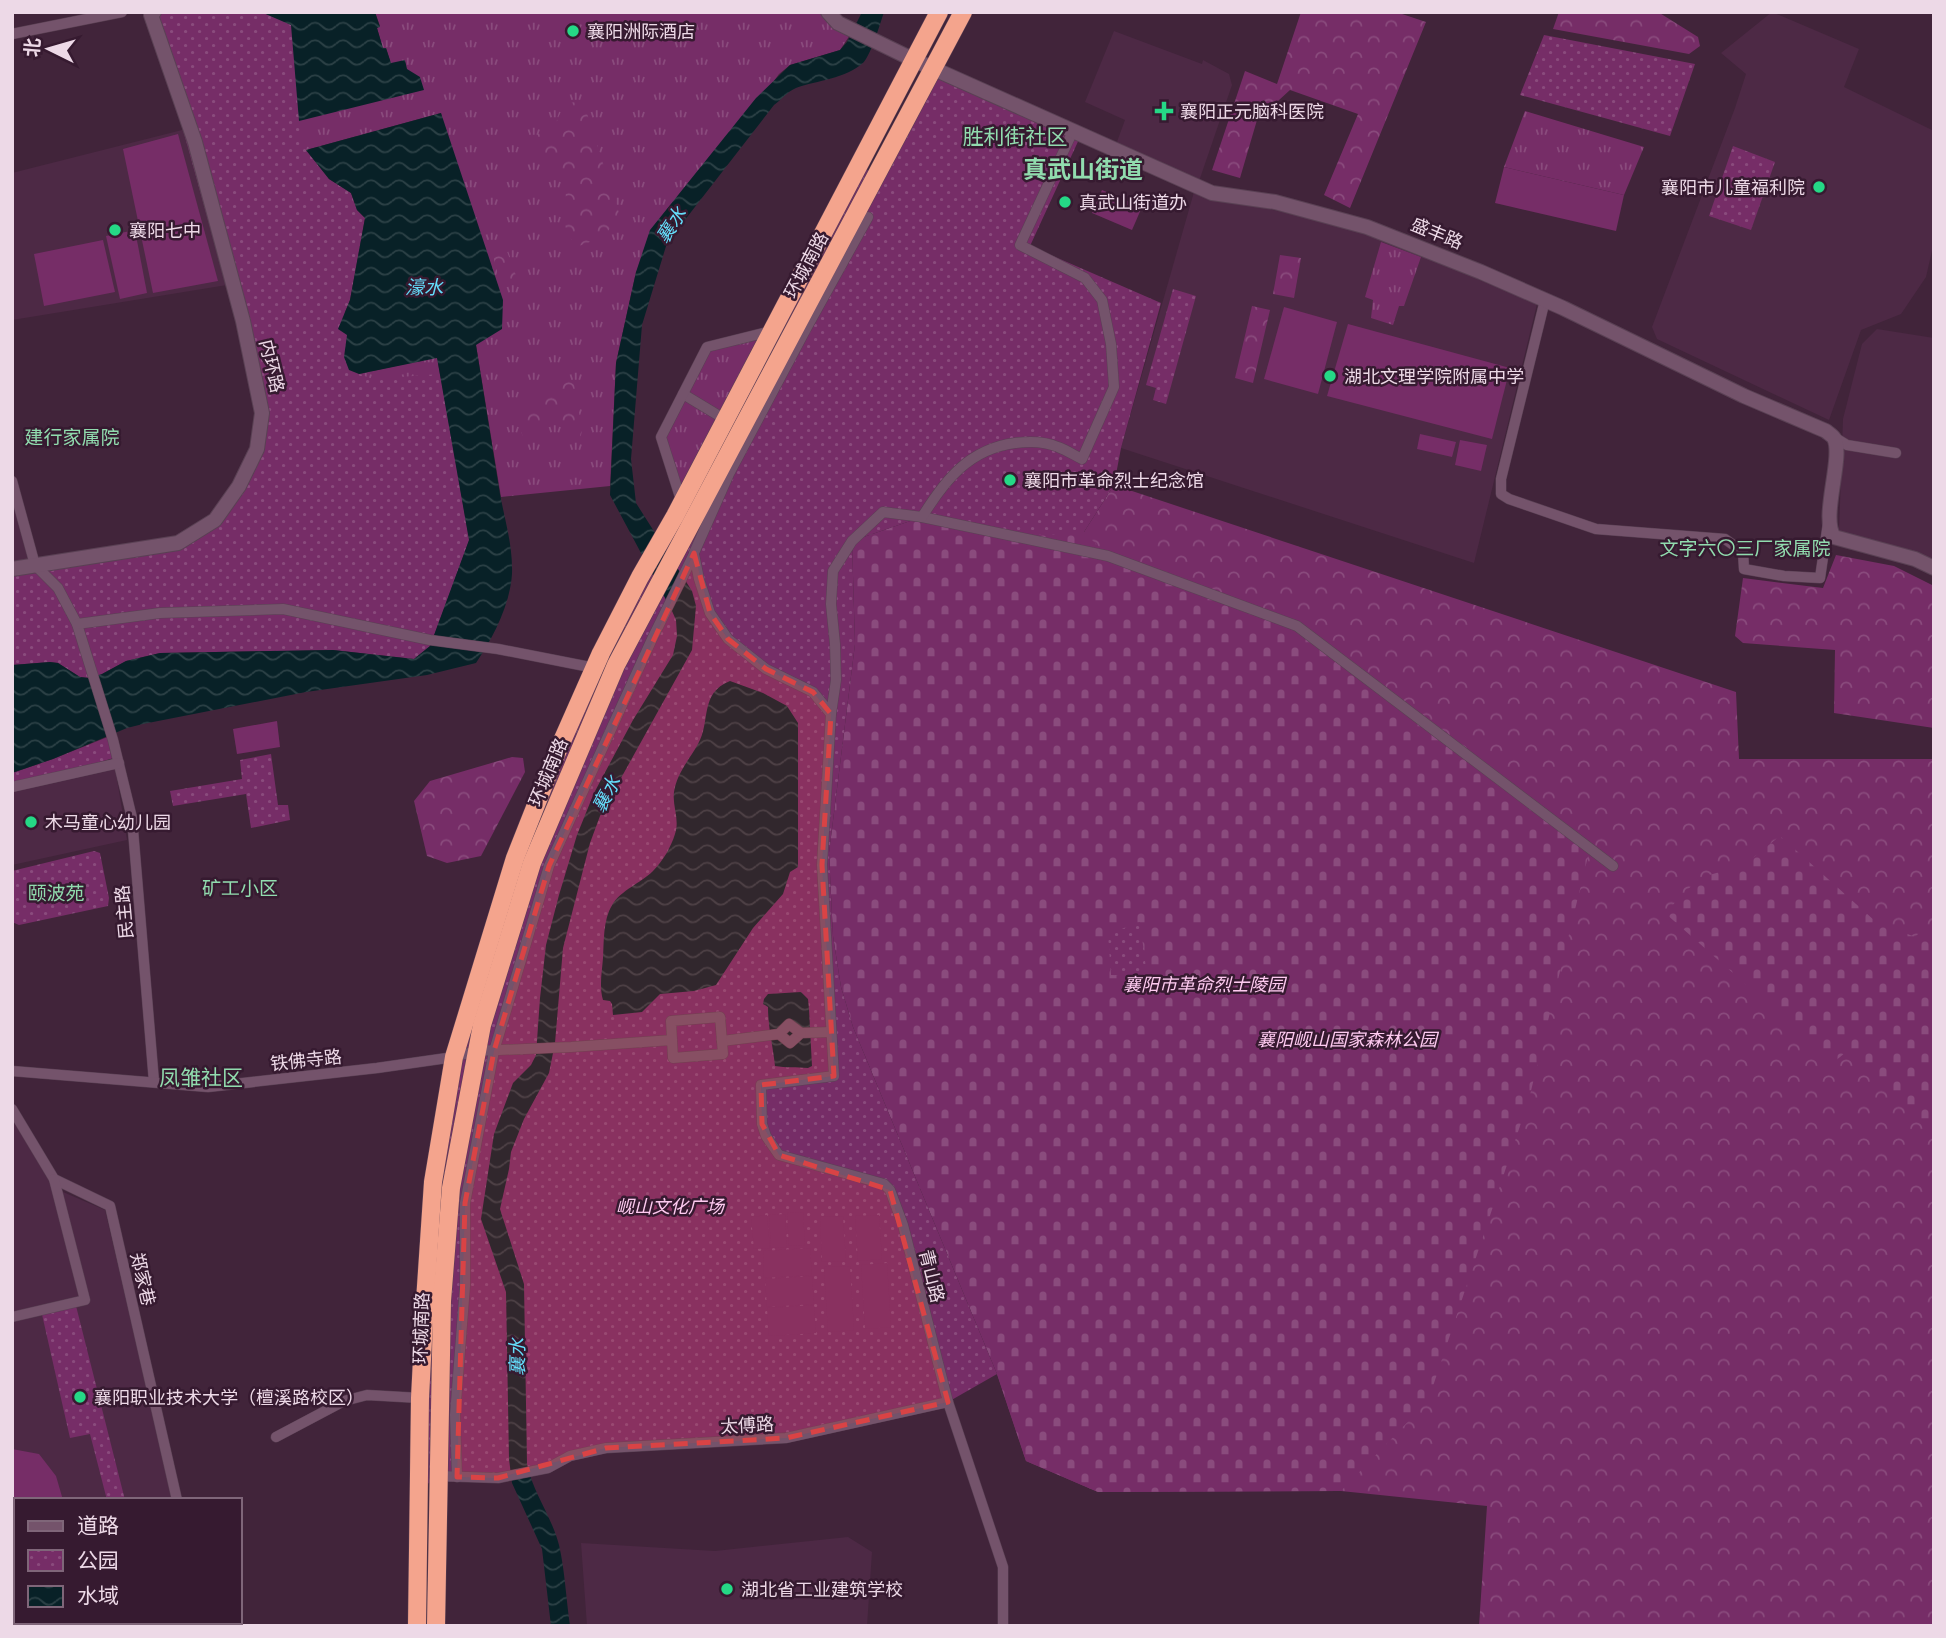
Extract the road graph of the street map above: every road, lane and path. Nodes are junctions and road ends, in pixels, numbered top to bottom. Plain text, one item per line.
1 (122, 12) edge
2 (828, 12) edge
3 (939, 12) edge
4 (963, 12) edge
5 (151, 13) edge
6 (12, 34) edge
7 (914, 60) junction
8 (932, 69) junction
9 (1073, 131) junction
10 (868, 217) dead end
11 (1545, 300) junction
12 (772, 331) junction
13 (683, 394) junction
14 (726, 419) junction
15 (1833, 437) junction
16 (1896, 453) dead end
17 (12, 481) edge
18 (1830, 507) junction
19 (683, 515) junction
20 (922, 517) junction
21 (694, 554) junction
22 (35, 565) junction
23 (1934, 568) edge
24 (12, 569) edge
25 (77, 624) junction
26 (594, 668) junction
27 (831, 714) junction
28 (119, 763) junction
29 (12, 787) edge
30 (1613, 866) dead end
31 (831, 1032) junction
32 (672, 1040) junction
33 (722, 1041) junction
34 (485, 1051) junction
35 (454, 1056) junction
36 (12, 1071) edge
37 (154, 1082) junction
38 (12, 1109) edge
39 (54, 1179) junction
40 (12, 1317) edge
41 (420, 1398) junction
42 (948, 1402) junction
43 (276, 1437) dead end
44 (448, 1476) junction
45 (177, 1498) edge
46 (417, 1626) edge
47 (436, 1626) edge
48 (1003, 1626) edge

1 - 6 street
2 - 7 street, 盛丰路
3 - 7 highway, 环城南路
4 - 8 highway, 环城南路
5 - 22 street, 内环路
7 - 8 street, 盛丰路
7 - 12 highway, 环城南路
8 - 9 street, 盛丰路
8 - 19 highway, 环城南路
9 - 11 street, 盛丰路
9 - 20 street
10 - 21 street
11 - 15 street, 盛丰路
11 - 18 street
12 - 13 street
12 - 14 highway, 环城南路
13 - 14 street
13 - 19 street
14 - 19 highway, 环城南路
15 - 16 street
15 - 18 street
17 - 22 street
18 - 23 street
19 - 26 highway, 环城南路
19 - 34 highway, 环城南路
20 - 27 street
20 - 30 street
21 - 27 street
21 - 34 street
22 - 24 street, 内环路
22 - 25 street
25 - 26 street
25 - 28 street, 民主路
26 - 35 highway, 环城南路
27 - 31 street
28 - 29 street
28 - 37 street, 民主路
31 - 33 street
31 - 42 street, 青山路
32 - 33 street
32 - 33 street
32 - 34 street, 铁佛寺路
34 - 35 street, 铁佛寺路
34 - 44 highway, 环城南路
35 - 37 street, 铁佛寺路
35 - 41 highway, 环城南路
36 - 37 street, 铁佛寺路
38 - 39 street
39 - 40 street
39 - 45 street, 郑家巷
41 - 43 street
41 - 46 highway, 环城南路
42 - 44 street, 太傅路
42 - 48 street, 青山路
44 - 47 highway, 环城南路

